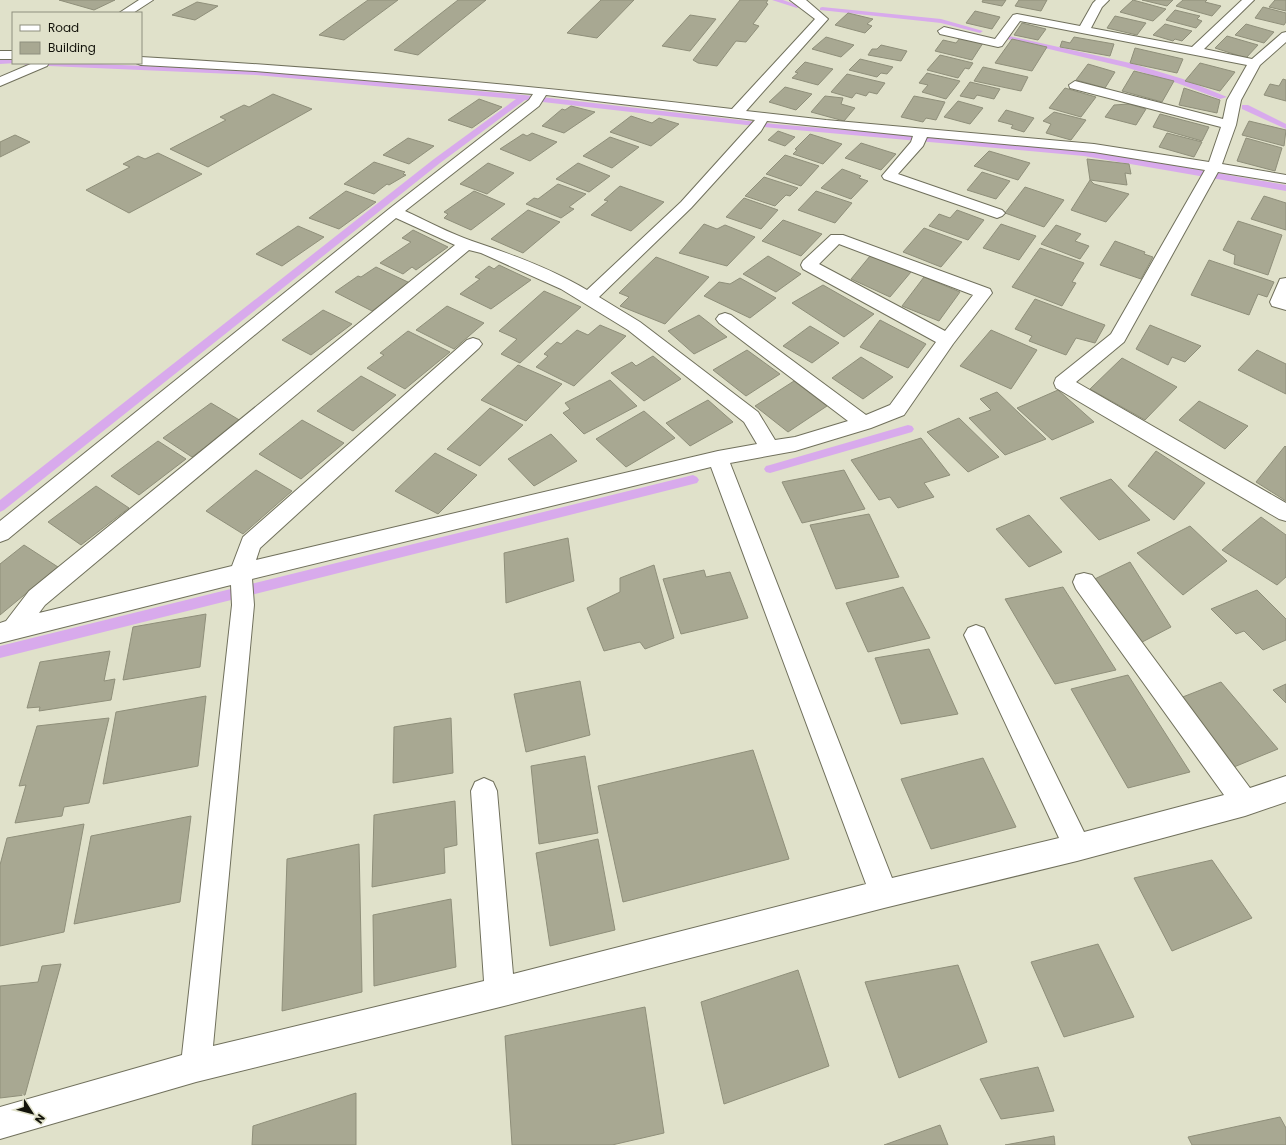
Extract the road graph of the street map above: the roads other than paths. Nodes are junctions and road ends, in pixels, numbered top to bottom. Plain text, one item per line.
1 (147, 0) edge
2 (796, 0) edge
3 (1103, 0) edge
4 (1248, 0) edge
5 (128, 12) edge
6 (1084, 30) junction
7 (944, 31) dead end
8 (1285, 37) edge
9 (1195, 51) junction
10 (0, 55) edge
11 (12, 55) edge
12 (142, 61) edge
13 (1255, 63) junction
14 (39, 65) edge
15 (0, 82) edge
16 (1075, 85) dead end
17 (538, 97) junction
18 (737, 112) junction
19 (760, 122) junction
20 (1229, 125) junction
21 (920, 137) junction
22 (1211, 172) junction
23 (1286, 179) edge
24 (394, 212) junction
25 (997, 213) dead end
26 (466, 244) junction
27 (1286, 283) edge
28 (589, 298) junction
29 (1286, 305) edge
30 (725, 319) dead end
31 (946, 340) junction
32 (473, 344) dead end
33 (864, 423) junction
34 (770, 448) junction
35 (718, 458) junction
36 (1286, 513) edge
37 (0, 533) edge
38 (1084, 582) dead end
39 (242, 588) junction
40 (6, 632) edge
41 (976, 635) dead end
42 (1286, 789) edge
43 (484, 791) dead end
44 (1245, 802) junction
45 (1077, 847) junction
46 (884, 894) junction
47 (500, 992) junction
48 (196, 1066) junction
49 (0, 1122) edge

1 - 5 street
2 - 18 street
3 - 6 street
4 - 9 street
6 - 7 street
6 - 9 street
8 - 13 street
9 - 13 street
10 - 11 street
12 - 17 street
13 - 20 street
14 - 15 street
16 - 20 street
17 - 18 street
17 - 24 street
18 - 19 street
19 - 21 street
19 - 28 street
20 - 22 street
21 - 22 street
21 - 25 street
22 - 23 street
22 - 36 street
24 - 26 street
24 - 37 street
26 - 28 street
26 - 40 street
27 - 29 street
28 - 34 street
30 - 33 street
31 - 31 street
31 - 33 street
32 - 39 street
33 - 34 street
34 - 35 street
35 - 39 street
35 - 46 street
38 - 44 street
39 - 40 street
39 - 48 street
41 - 45 street
42 - 44 street
43 - 47 street
44 - 45 street
45 - 46 street
46 - 47 street
47 - 48 street
48 - 49 street

